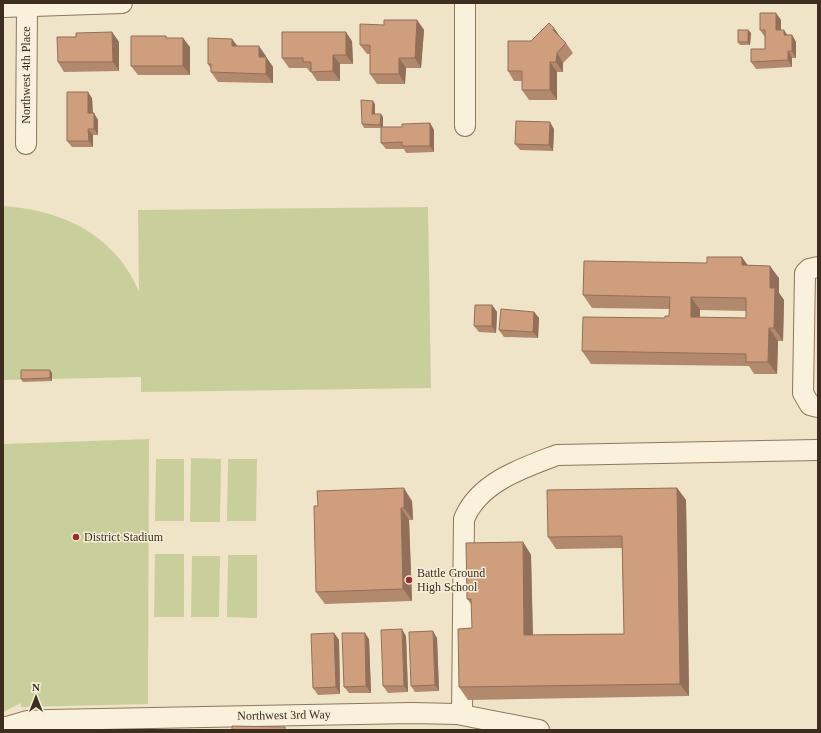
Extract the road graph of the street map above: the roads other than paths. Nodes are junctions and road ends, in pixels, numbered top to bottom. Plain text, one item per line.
1 (122, 3) edge
2 (465, 3) edge
3 (27, 7) junction
4 (3, 8) edge
5 (465, 126) dead end
6 (26, 144) dead end
7 (818, 267) edge
8 (818, 407) edge
9 (818, 450) edge
10 (462, 714) junction
11 (330, 722) edge
12 (6, 728) edge
13 (539, 730) edge

1 - 3 street
2 - 5 street
3 - 4 street
3 - 6 street, Northwest 4th Place
7 - 8 street
9 - 10 street
10 - 11 street, Northwest 3rd Way
10 - 13 street, Northwest 3rd Way
11 - 12 street, Northwest 3rd Way

